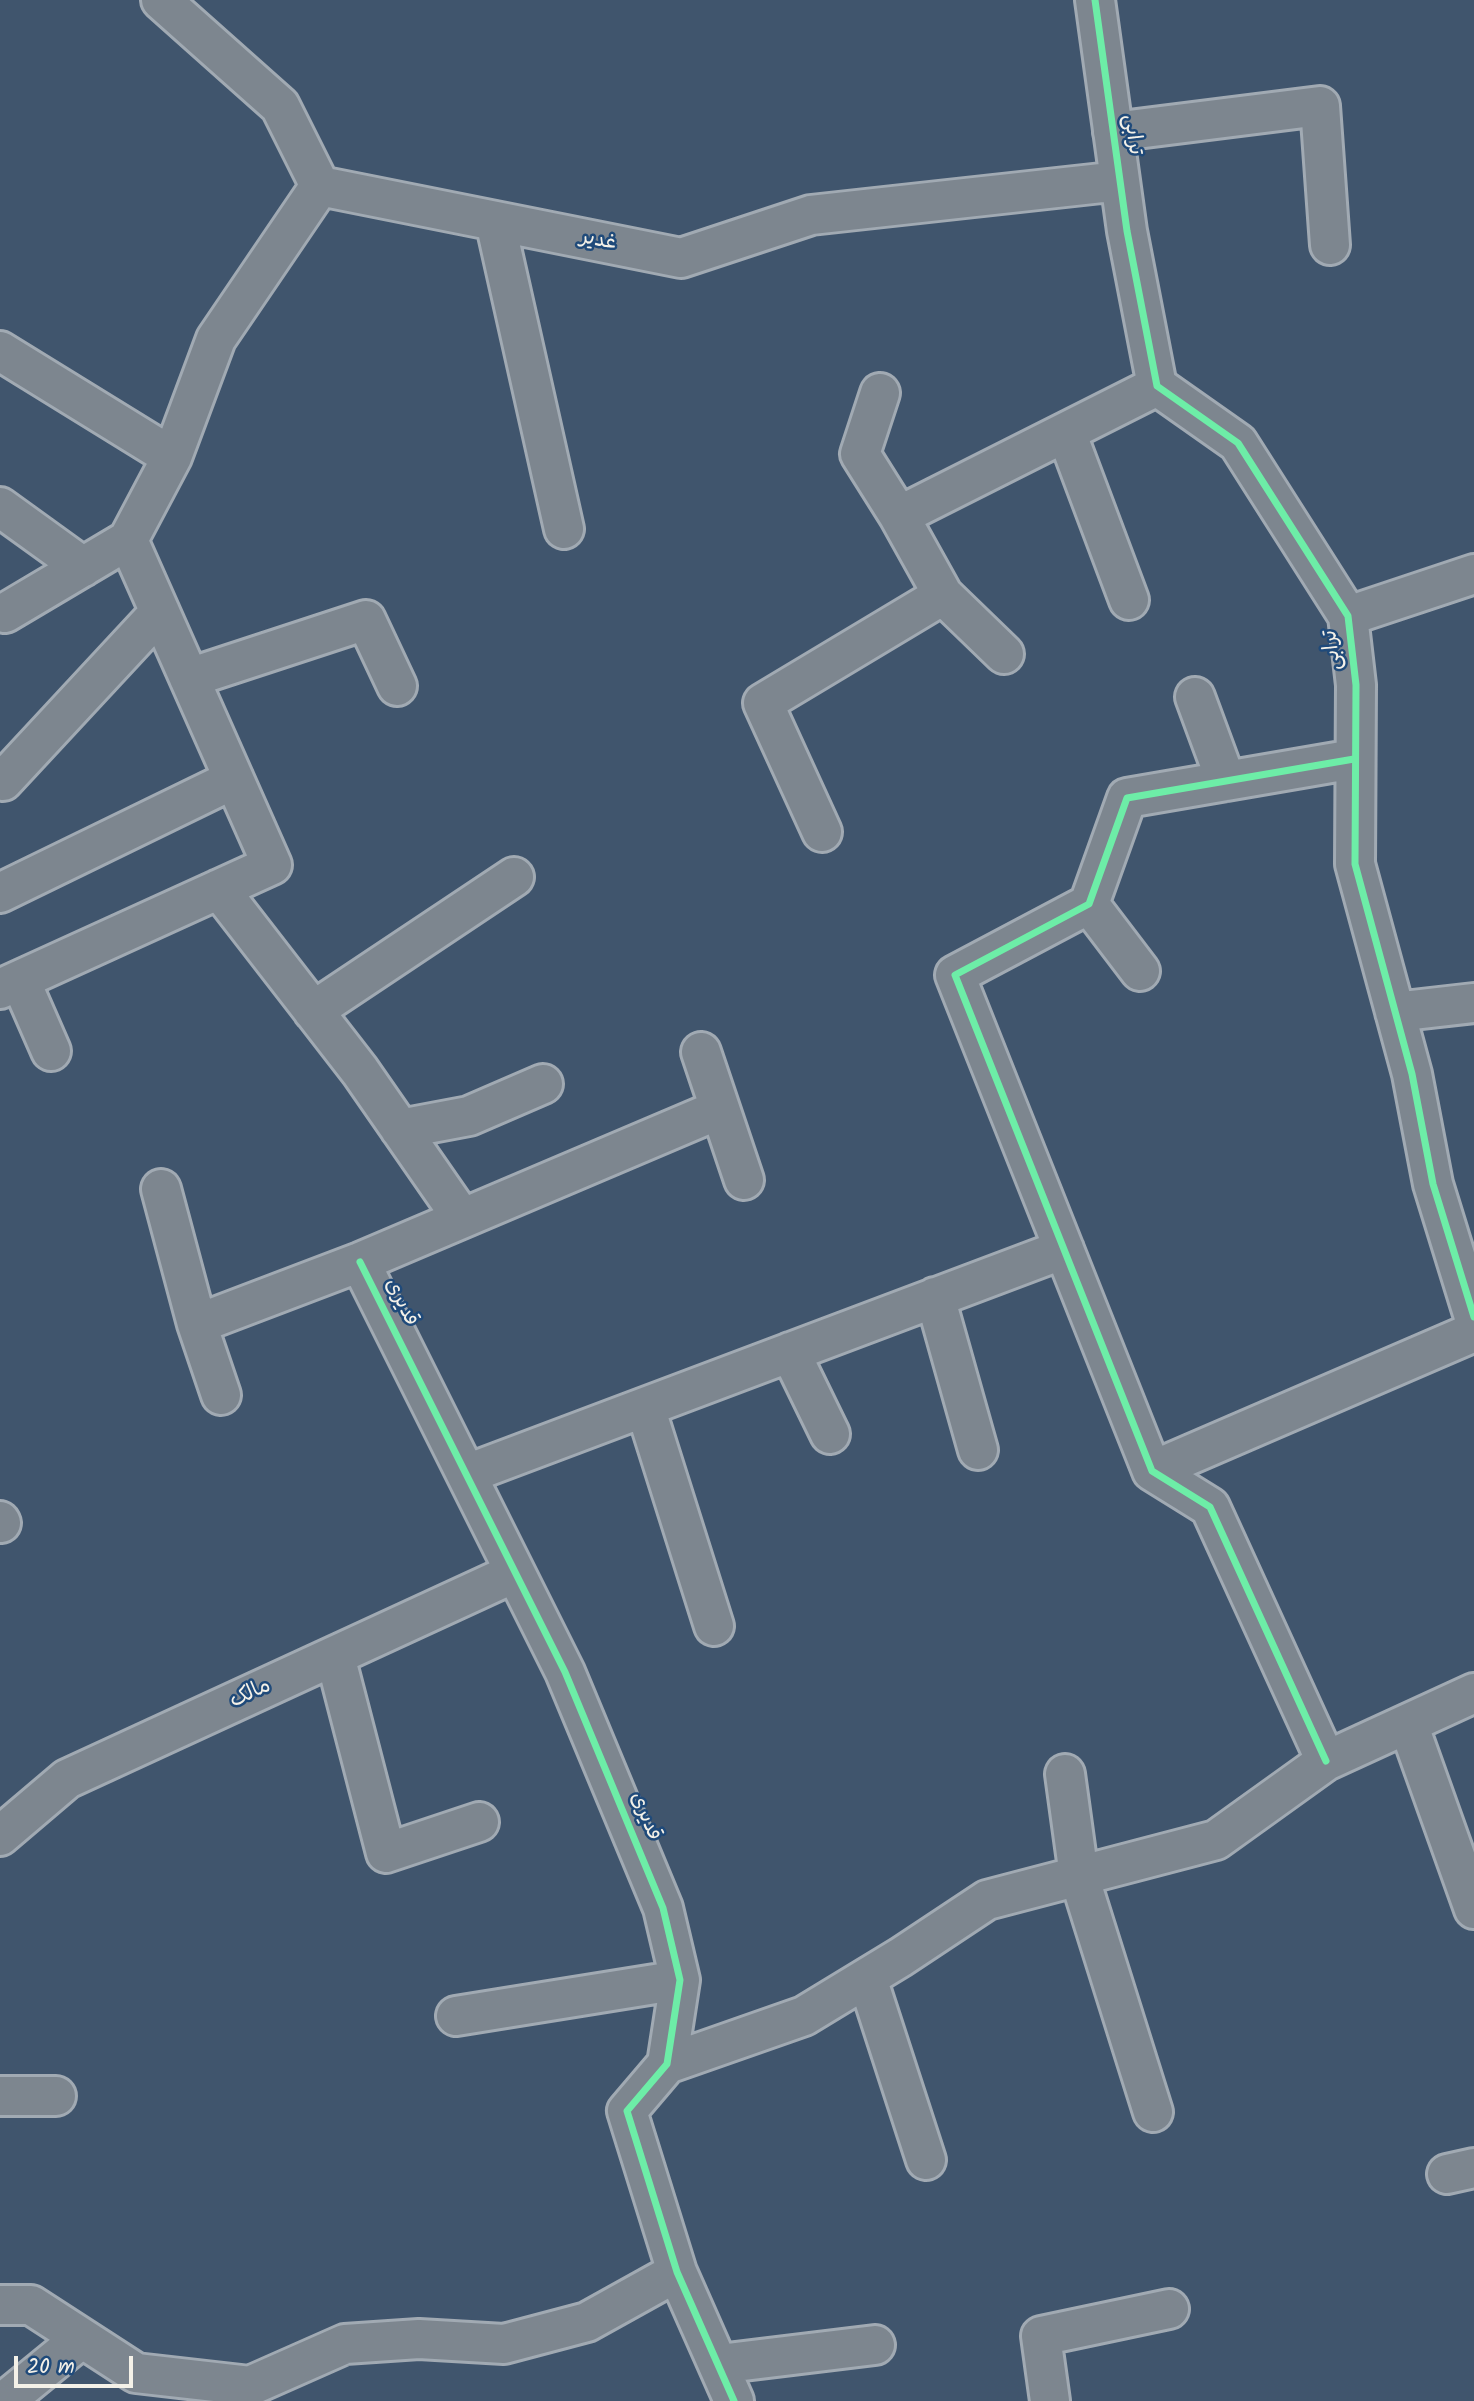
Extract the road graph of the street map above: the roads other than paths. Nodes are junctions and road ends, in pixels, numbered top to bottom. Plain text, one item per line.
1 (1095, 0) edge
2 (171, 2) edge
3 (1113, 132) junction
4 (1120, 181) junction
5 (320, 186) junction
6 (495, 221) junction
7 (1330, 245) dead end
8 (0, 351) edge
9 (1157, 386) junction
10 (880, 393) dead end
11 (1066, 432) junction
12 (172, 457) junction
13 (0, 507) edge
14 (899, 516) junction
15 (564, 529) dead end
16 (128, 540) junction
17 (83, 567) junction
18 (1474, 574) edge
19 (943, 595) junction
20 (1129, 600) dead end
21 (160, 612) junction
22 (5, 613) dead end
23 (1348, 616) junction
24 (1004, 654) dead end
25 (189, 678) junction
26 (397, 686) dead end
27 (1195, 696) dead end
28 (1354, 759) junction
29 (0, 779) edge
30 (234, 779) junction
31 (1226, 781) junction
32 (822, 832) dead end
33 (514, 877) dead end
34 (219, 889) junction
35 (0, 892) edge
36 (1089, 904) junction
37 (1140, 971) dead end
38 (10, 984) edge
39 (1474, 1003) edge
40 (313, 1012) junction
41 (1395, 1012) junction
42 (51, 1051) dead end
43 (701, 1052) dead end
44 (542, 1084) dead end
45 (720, 1109) junction
46 (400, 1129) junction
47 (744, 1180) dead end
48 (161, 1189) dead end
49 (462, 1218) junction
50 (1063, 1249) junction
51 (360, 1262) junction
52 (935, 1297) junction
53 (1474, 1317) edge
54 (197, 1324) junction
55 (1474, 1332) edge
56 (790, 1352) junction
57 (221, 1395) dead end
58 (645, 1406) junction
59 (830, 1434) dead end
60 (978, 1450) dead end
61 (1152, 1471) junction
62 (467, 1474) junction
63 (514, 1573) junction
64 (714, 1626) dead end
65 (335, 1656) junction
66 (1474, 1693) edge
67 (1408, 1724) junction
68 (1326, 1761) junction
69 (1065, 1774) dead end
70 (478, 1822) dead end
71 (0, 1836) edge
72 (1079, 1876) junction
73 (1474, 1909) edge
74 (867, 1978) junction
75 (680, 1980) junction
76 (456, 2016) dead end
77 (667, 2064) junction
78 (0, 2096) edge
79 (56, 2096) dead end
80 (1153, 2112) dead end
81 (926, 2160) dead end
82 (677, 2272) junction
83 (0, 2305) edge
84 (1169, 2309) dead end
85 (82, 2338) junction
86 (875, 2345) dead end
87 (719, 2364) junction
88 (250, 2394) edge
89 (5, 2401) edge
90 (734, 2401) edge
91 (1051, 2401) edge

1 - 3 street, ترابی
2 - 5 street
3 - 4 street, ترابی
3 - 7 street
4 - 6 street, غدیر
4 - 9 street, ترابی
5 - 6 street, غدیر
5 - 12 street
6 - 15 street
8 - 12 street
9 - 11 street
9 - 23 street, ترابی
10 - 14 street
11 - 14 street
11 - 20 street
12 - 16 street
13 - 17 street
14 - 19 street
16 - 17 street
16 - 21 street
17 - 22 street
18 - 23 street
19 - 24 street
19 - 32 street
21 - 25 street
21 - 29 street
23 - 28 street, ترابی
25 - 26 street
25 - 30 street
27 - 31 street
28 - 31 street
28 - 41 street, ترابی
30 - 34 street
30 - 35 street
31 - 36 street
33 - 40 street
34 - 38 street
34 - 40 street
36 - 37 street
36 - 50 street
38 - 42 street
39 - 41 street
40 - 46 street
41 - 53 street, ترابی
43 - 45 street
44 - 46 street
45 - 47 street
45 - 49 street
46 - 49 street
48 - 54 street
49 - 51 street
50 - 52 street
50 - 61 street
51 - 54 street
51 - 62 street, قدیری
52 - 56 street
52 - 60 street
54 - 57 street
55 - 61 street
56 - 58 street
56 - 59 street
58 - 62 street
58 - 64 street
61 - 68 street
62 - 63 street, قدیری
63 - 65 street, مالک
63 - 75 street, قدیری
65 - 70 street
65 - 71 street, مالک
66 - 67 street
67 - 68 street
67 - 73 street
68 - 72 street
69 - 72 street
72 - 74 street
72 - 80 street
74 - 77 street
74 - 81 street
75 - 76 street
75 - 77 street, قدیری
77 - 82 street
78 - 79 street
82 - 87 street
82 - 88 street
83 - 85 street
84 - 91 street
85 - 88 street
85 - 89 street
86 - 87 street
87 - 90 street

